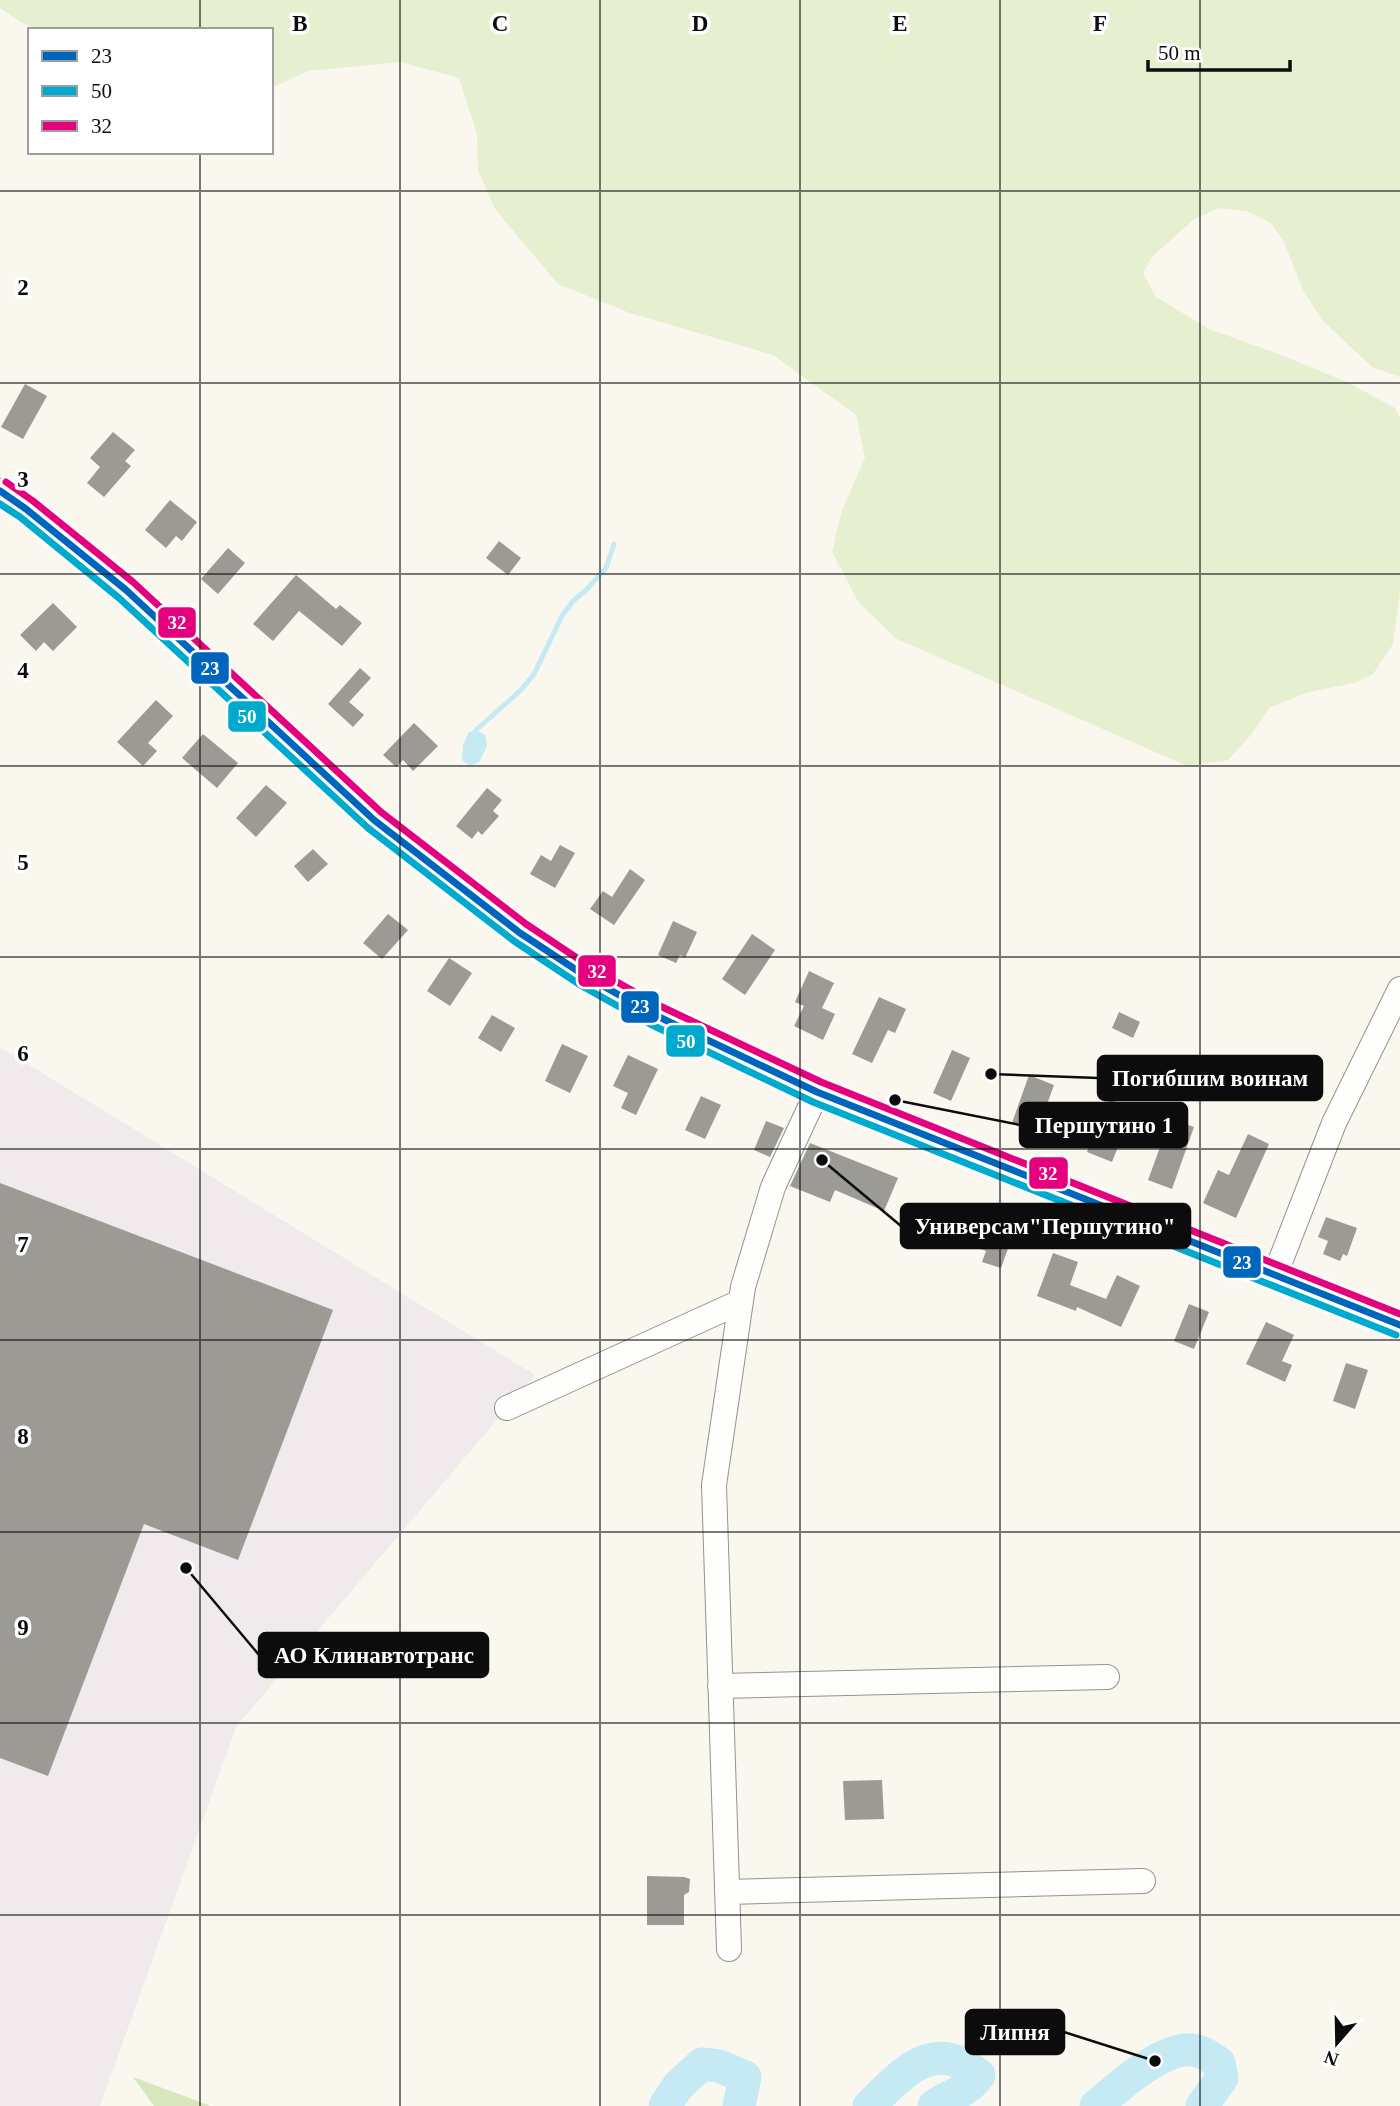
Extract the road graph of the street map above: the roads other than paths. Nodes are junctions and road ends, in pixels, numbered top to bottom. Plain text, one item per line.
1 (0, 491) edge
2 (1400, 989) edge
3 (817, 1092) junction
4 (1275, 1275) junction
5 (740, 1302) junction
6 (1400, 1325) edge
7 (507, 1408) dead end
8 (1107, 1677) dead end
9 (720, 1686) junction
10 (1143, 1881) dead end
11 (727, 1892) junction
12 (729, 1948) dead end

1 - 3 street
2 - 4 street
3 - 4 street
3 - 5 street
4 - 6 street
5 - 7 street
5 - 9 street
8 - 9 street
9 - 11 street
10 - 11 street
11 - 12 street

